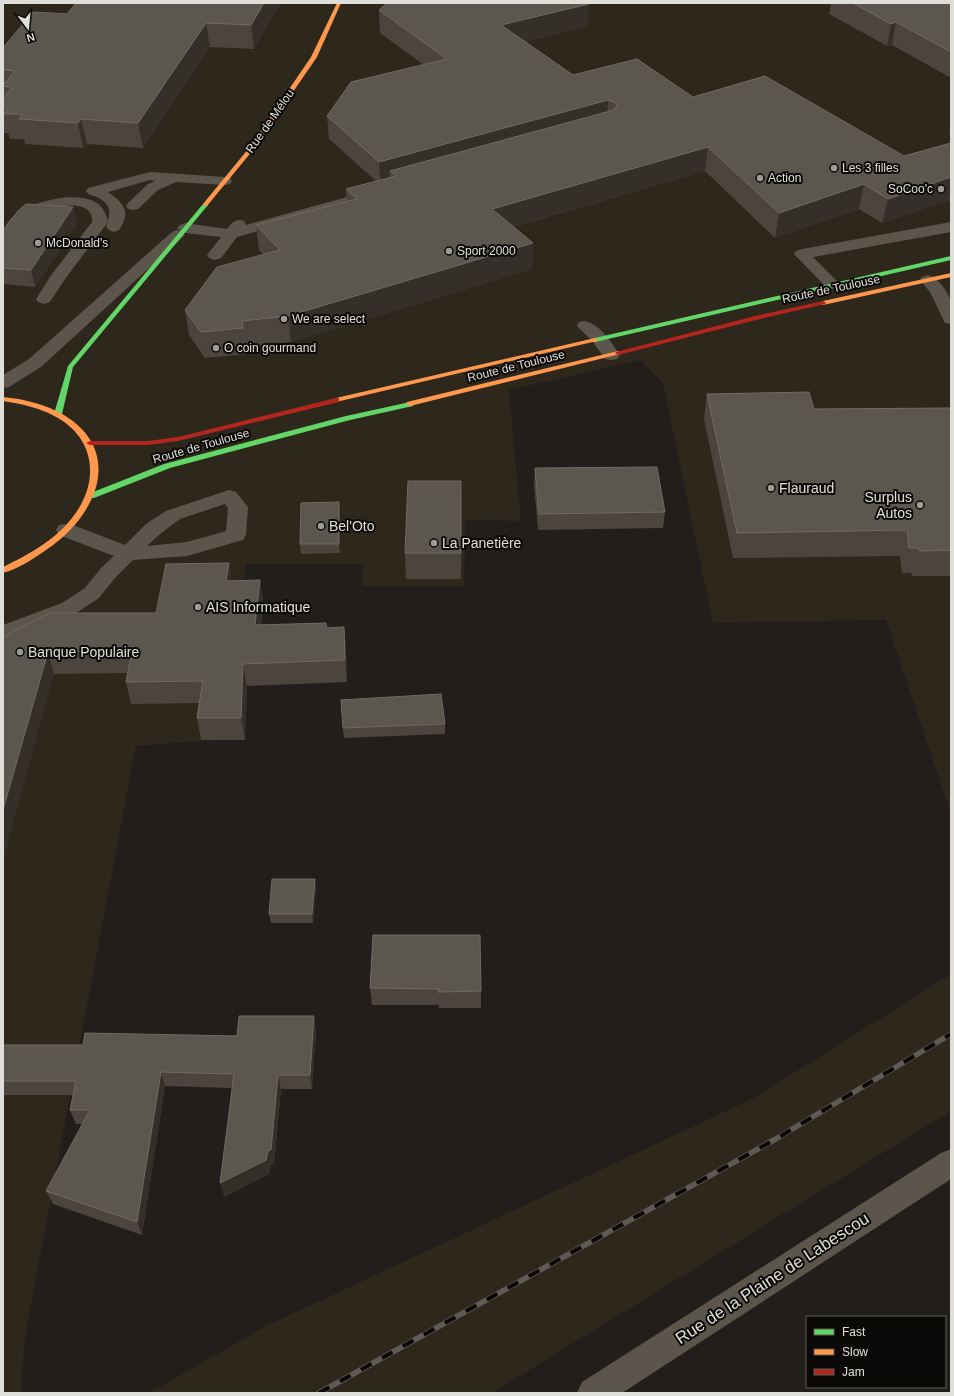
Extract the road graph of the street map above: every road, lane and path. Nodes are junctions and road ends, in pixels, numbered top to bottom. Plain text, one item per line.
1 (339, 3) edge
2 (176, 177) junction
3 (225, 181) junction
4 (386, 190) edge
5 (133, 206) dead end
6 (251, 212) dead end
7 (114, 227) dead end
8 (951, 227) edge
9 (185, 228) junction
10 (230, 234) junction
11 (3, 242) edge
12 (215, 255) dead end
13 (951, 258) edge
14 (951, 275) edge
15 (928, 280) junction
16 (832, 284) junction
17 (44, 299) dead end
18 (951, 319) edge
19 (585, 326) dead end
20 (598, 338) junction
21 (611, 355) junction
22 (3, 383) edge
23 (3, 399) edge
24 (58, 414) junction
25 (90, 443) junction
26 (91, 496) junction
27 (66, 530) junction
28 (129, 554) junction
29 (3, 570) edge
30 (3, 634) edge
31 (951, 1163) edge
32 (593, 1393) edge

1 - 3 main road, Rue de Mélou
2 - 3 street
2 - 5 street
2 - 7 street
3 - 9 main road, Rue de Mélou
4 - 10 street
6 - 10 street
8 - 16 street
9 - 10 street
9 - 22 street, Rue de Mélou
9 - 24 main road, Rue de Mélou
10 - 12 street
11 - 17 street
13 - 16 main road
14 - 15 main road, Route de Toulouse
15 - 18 street
15 - 21 main road, Route de Toulouse
16 - 20 main road
19 - 20 street
20 - 21 street
20 - 25 main road
21 - 26 main road, Route de Toulouse
23 - 24 main road
24 - 25 main road
25 - 26 main road
26 - 27 main road
27 - 28 street
27 - 29 main road
28 - 28 street
28 - 30 street
31 - 32 street, Rue de la Plaine de Labescou

